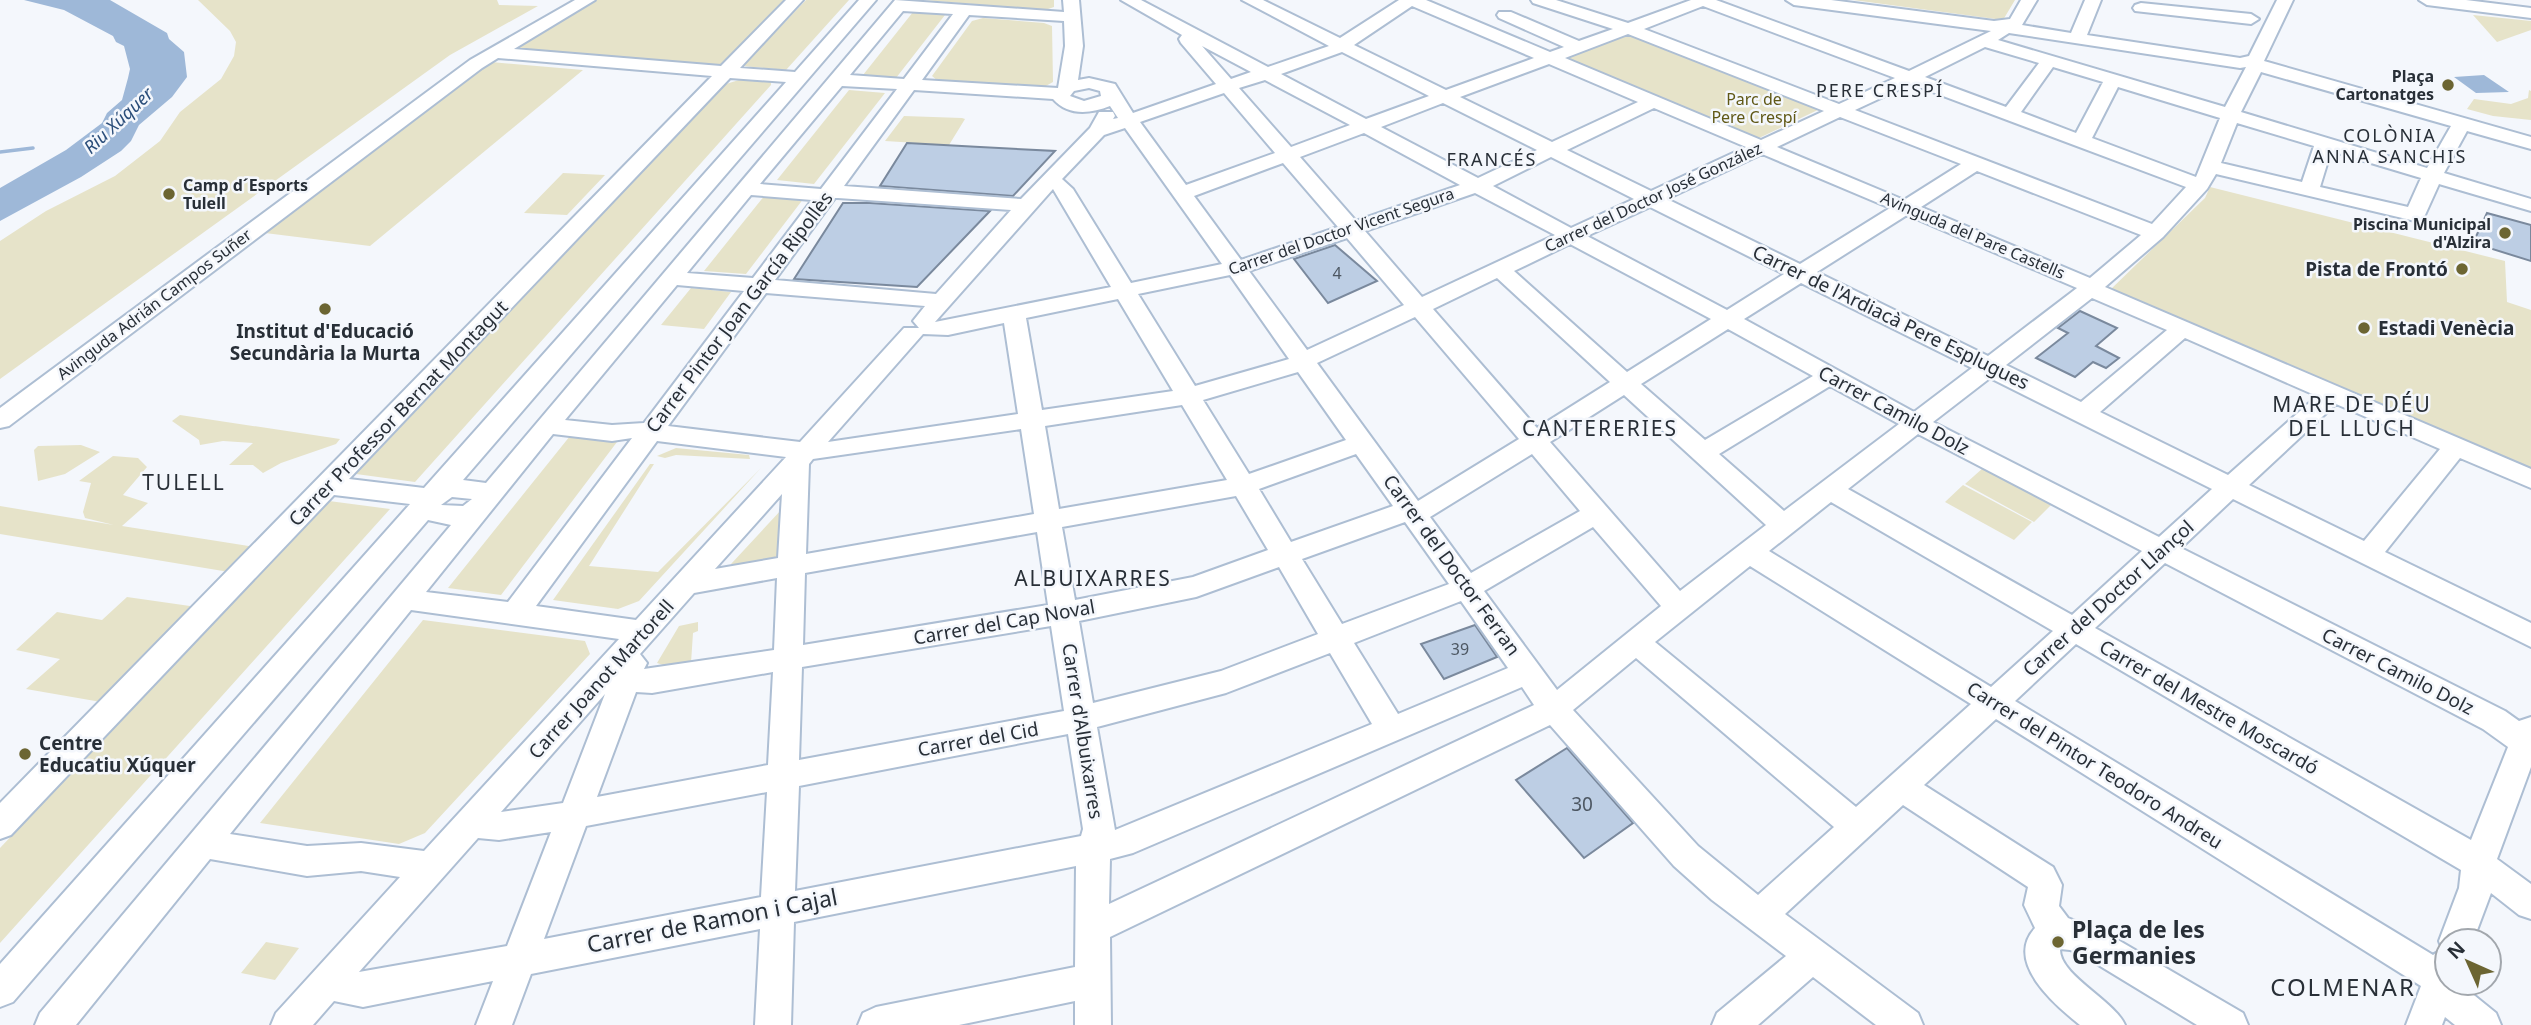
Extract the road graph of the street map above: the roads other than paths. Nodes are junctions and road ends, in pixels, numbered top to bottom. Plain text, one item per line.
1 (569, 0) edge
2 (587, 0) edge
3 (795, 0) edge
4 (868, 0) edge
5 (1129, 0) edge
6 (1250, 0) edge
7 (1411, 0) edge
8 (1525, 0) edge
9 (1539, 0) edge
10 (1704, 0) edge
11 (1801, 0) edge
12 (2029, 0) edge
13 (2093, 0) edge
14 (2284, 0) edge
15 (2429, 1) edge
16 (2453, 2) edge
17 (902, 3) edge
18 (2241, 3) dead end
19 (2141, 4) edge
20 (1073, 5) edge
21 (964, 11) junction
22 (2531, 13) edge
23 (1505, 15) junction
24 (2251, 19) junction
25 (1170, 23) junction
26 (1627, 28) junction
27 (1484, 29) junction
28 (2000, 31) junction
29 (2077, 38) junction
30 (2266, 44) junction
31 (1343, 46) junction
32 (1074, 47) junction
33 (1579, 47) junction
34 (2145, 48) junction
35 (495, 53) junction
36 (1550, 57) junction
37 (2049, 61) junction
38 (2253, 66) junction
39 (727, 72) junction
40 (1266, 73) junction
41 (1910, 77) junction
42 (800, 78) junction
43 (837, 80) junction
44 (2112, 80) junction
45 (907, 86) junction
46 (1228, 86) junction
47 (1105, 93) junction
48 (1067, 95) junction
49 (1446, 96) junction
50 (1654, 101) junction
51 (1840, 110) junction
52 (2010, 114) junction
53 (2230, 116) junction
54 (1128, 120) junction
55 (2462, 124) junction
56 (1366, 126) junction
57 (1097, 131) junction
58 (2081, 141) junction
59 (2531, 143) edge
60 (2324, 144) junction
61 (1080, 147) junction
62 (1761, 147) junction
63 (1552, 149) junction
64 (1289, 155) junction
65 (1976, 163) junction
66 (2211, 167) junction
67 (2432, 176) junction
68 (1049, 181) junction
69 (2200, 185) junction
70 (1475, 186) junction
71 (747, 189) junction
72 (2309, 190) junction
73 (830, 191) junction
74 (1184, 194) junction
75 (1651, 198) junction
76 (1027, 205) junction
77 (2531, 205) edge
78 (1908, 207) junction
79 (1352, 229) junction
80 (2156, 233) junction
81 (1569, 236) junction
82 (1237, 268) junction
83 (1498, 268) junction
84 (1803, 274) junction
85 (673, 278) junction
86 (760, 287) junction
87 (2090, 289) junction
88 (1126, 291) junction
89 (941, 301) junction
90 (1417, 306) junction
91 (1014, 315) junction
92 (1729, 320) junction
93 (922, 328) junction
94 (2182, 328) junction
95 (1305, 361) junction
96 (1989, 366) junction
97 (1830, 376) junction
98 (1628, 382) junction
99 (2333, 394) junction
100 (1189, 396) junction
101 (0, 402) edge
102 (2084, 413) junction
103 (0, 420) edge
104 (1032, 420) junction
105 (1917, 424) junction
106 (549, 426) junction
107 (641, 431) junction
108 (1537, 441) junction
109 (1362, 443) junction
110 (2456, 447) junction
111 (1702, 453) junction
112 (800, 456) junction
113 (2531, 479) edge
114 (328, 485) junction
115 (1242, 486) junction
116 (2231, 487) junction
117 (1829, 489) junction
118 (431, 498) junction
119 (486, 504) junction
120 (1414, 512) junction
121 (1598, 512) junction
122 (1049, 519) junction
123 (1783, 524) junction
124 (2163, 549) junction
125 (1749, 552) junction
126 (2368, 554) junction
127 (1286, 555) junction
128 (793, 566) junction
129 (684, 585) junction
130 (1469, 587) junction
131 (405, 599) junction
132 (1678, 607) junction
133 (1064, 612) junction
134 (514, 614) junction
135 (2073, 629) junction
136 (642, 635) junction
137 (2531, 636) edge
138 (1336, 638) junction
139 (1636, 642) junction
140 (789, 659) junction
141 (1529, 672) junction
142 (625, 680) junction
143 (1993, 702) junction
144 (1554, 709) junction
145 (1081, 720) junction
146 (1391, 729) junction
147 (551, 736) junction
148 (602, 740) junction
149 (2530, 740) edge
150 (782, 774) junction
151 (1902, 788) junction
152 (572, 815) junction
153 (471, 824) junction
154 (0, 825) edge
155 (1858, 828) junction
156 (203, 844) junction
157 (1098, 846) junction
158 (2478, 865) junction
159 (432, 867) junction
160 (2531, 904) edge
161 (779, 907) junction
162 (1759, 916) junction
163 (2461, 927) edge
164 (1093, 928) junction
165 (2058, 932) junction
166 (1811, 954) junction
167 (518, 958) junction
168 (2433, 971) edge
169 (1094, 980) junction
170 (327, 983) junction
171 (0, 990) edge
172 (2434, 997) edge
173 (2459, 997) edge
174 (53, 1025) edge
175 (289, 1025) edge
176 (494, 1025) edge
177 (773, 1025) edge
178 (876, 1025) edge
179 (1093, 1025) edge
180 (1730, 1025) edge
181 (1905, 1025) edge
182 (2107, 1025) edge
183 (2230, 1025) edge
184 (2424, 1025) edge
185 (2483, 1025) edge

1 - 101 street, Avinguda Adrián Campos Suñer
2 - 35 street, Avinguda Adrián Campos Suñer
3 - 39 street, Carrer Professor Bernat Montagut
4 - 42 street
5 - 25 street, Carrer Camilo Dolz
6 - 31 street, Carrer de l'Ardiacà Pere Esplugues
7 - 27 street, Avinguda del Pare Castells
7 - 31 street
8 - 23 street
9 - 26 street
10 - 26 street
10 - 41 street
11 - 28 street
12 - 28 street
13 - 29 street
14 - 30 street
15 - 16 street
16 - 22 street
17 - 21 street
17 - 43 street
18 - 24 street
19 - 24 street
19 - 34 street
20 - 21 street
20 - 32 street
21 - 45 street, Carrer Pintor Joan García Ripollès
23 - 27 street
23 - 33 street
24 - 30 street
25 - 40 street, Carrer Camilo Dolz
25 - 46 street
26 - 33 street
26 - 51 street
27 - 36 street, Avinguda del Pare Castells
28 - 29 street
28 - 37 street
28 - 41 street, Carrer del Doctor José González
29 - 34 street
30 - 38 street
31 - 40 street
31 - 49 street, Carrer de l'Ardiacà Pere Esplugues
32 - 47 street, Carrer del Doctor Ferran
32 - 48 street
33 - 36 street
34 - 38 street
35 - 39 street
35 - 103 street, Avinguda Adrián Campos Suñer
36 - 49 street
36 - 50 street, Avinguda del Pare Castells
37 - 44 street
37 - 52 street
38 - 53 street
38 - 55 street
39 - 42 street
39 - 114 street, Carrer Professor Bernat Montagut
40 - 46 street
40 - 56 street, Carrer Camilo Dolz
41 - 51 street, Carrer del Doctor José González
41 - 52 street
42 - 43 street
42 - 118 street
43 - 45 street
43 - 71 street
44 - 53 street
44 - 58 street
45 - 48 street
45 - 73 street, Carrer Pintor Joan García Ripollès
46 - 54 street
46 - 64 street
47 - 48 street
47 - 54 street, Carrer del Doctor Ferran
47 - 57 street, Carrer Joanot Martorell
48 - 61 street
49 - 56 street
49 - 63 street, Carrer de l'Ardiacà Pere Esplugues
50 - 62 street, Avinguda del Pare Castells
50 - 63 street, Carrer del Doctor Vicent Segura
51 - 62 street, Carrer del Doctor José González
51 - 65 street
52 - 58 street
53 - 60 street
53 - 66 street
54 - 57 street
54 - 74 street, Carrer del Doctor Ferran
55 - 59 street
55 - 67 street
56 - 64 street
56 - 70 street, Carrer Camilo Dolz
57 - 61 street, Carrer Joanot Martorell
58 - 69 street
60 - 67 street
60 - 72 street
61 - 68 street, Carrer Joanot Martorell
62 - 75 street, Carrer del Doctor José González
62 - 78 street, Avinguda del Pare Castells
63 - 70 street, Carrer del Doctor Vicent Segura
63 - 75 street, Carrer de l'Ardiacà Pere Esplugues
64 - 74 street
64 - 79 street
65 - 78 street, Carrer del Cap Noval
65 - 80 street
66 - 69 street
66 - 72 street
67 - 72 street
67 - 77 street
68 - 76 street, Carrer Joanot Martorell
68 - 88 street
69 - 80 street
70 - 79 street, Carrer del Doctor Vicent Segura
70 - 81 street, Carrer Camilo Dolz
71 - 73 street
71 - 85 street
73 - 76 street
73 - 86 street, Carrer Pintor Joan García Ripollès
74 - 82 street, Carrer del Doctor Ferran
75 - 81 street, Carrer del Doctor José González
75 - 84 street, Carrer de l'Ardiacà Pere Esplugues
76 - 89 street, Carrer Joanot Martorell
78 - 84 street, Carrer del Cap Noval
78 - 87 street, Avinguda del Pare Castells
79 - 82 street, Carrer del Doctor Vicent Segura
79 - 90 street
80 - 87 street
81 - 83 street, Carrer del Doctor José González
81 - 92 street, Carrer Camilo Dolz
82 - 88 street, Carrer del Doctor Vicent Segura
82 - 95 street, Carrer del Doctor Ferran
83 - 90 street, Carrer del Doctor José González
83 - 98 street
84 - 92 street, Carrer del Cap Noval
84 - 96 street, Carrer de l'Ardiacà Pere Esplugues
85 - 86 street
85 - 106 street
86 - 89 street
86 - 107 street, Carrer Pintor Joan García Ripollès
87 - 94 street, Avinguda del Pare Castells
87 - 96 street
88 - 91 street, Carrer del Doctor Vicent Segura
88 - 100 street
89 - 93 street, Carrer Joanot Martorell
90 - 95 street, Carrer del Doctor José González
90 - 108 street
91 - 93 street, Carrer del Doctor Vicent Segura
91 - 104 street, Carrer d'Albuixarres
92 - 97 street, Carrer Camilo Dolz
92 - 98 street, Carrer del Cap Noval
93 - 112 street, Carrer Joanot Martorell
94 - 99 street, Avinguda del Pare Castells
94 - 102 street
95 - 100 street, Carrer del Doctor José González
95 - 109 street, Carrer del Doctor Ferran
96 - 102 street, Carrer de l'Ardiacà Pere Esplugues
96 - 105 street
97 - 105 street, Carrer Camilo Dolz
97 - 111 street
98 - 108 street, Carrer del Cap Noval
98 - 111 street
99 - 110 street, Avinguda del Pare Castells
99 - 116 street, Carrer del Doctor Llançol
100 - 104 street, Carrer del Doctor José González
100 - 115 street
102 - 116 street, Carrer de l'Ardiacà Pere Esplugues
104 - 112 street, Carrer del Doctor José González
104 - 122 street, Carrer d'Albuixarres
105 - 117 street
105 - 124 street, Carrer Camilo Dolz
106 - 107 street, Carrer del Doctor José González
106 - 119 street
107 - 112 street, Carrer del Doctor José González
107 - 134 street, Carrer Pintor Joan García Ripollès
108 - 120 street, Carrer del Cap Noval
108 - 121 street
109 - 115 street
109 - 120 street, Carrer del Doctor Ferran
110 - 113 street, Avinguda del Pare Castells
110 - 126 street
111 - 123 street
112 - 128 street
112 - 129 street, Carrer Joanot Martorell
114 - 118 street
114 - 154 street, Carrer Professor Bernat Montagut
115 - 122 street
115 - 127 street
116 - 124 street, Carrer del Doctor Llançol
116 - 126 street, Carrer de l'Ardiacà Pere Esplugues
117 - 123 street
117 - 135 street, Carrer del Mestre Moscardó
118 - 119 street
118 - 171 street
119 - 131 street
120 - 127 street, Carrer del Cap Noval
120 - 130 street, Carrer del Doctor Ferran
121 - 130 street
121 - 132 street
122 - 128 street
122 - 133 street, Carrer d'Albuixarres
123 - 125 street
124 - 135 street, Carrer del Doctor Llançol
124 - 149 street, Carrer Camilo Dolz
125 - 132 street
125 - 143 street, Carrer del Pintor Teodoro Andreu
126 - 137 street, Carrer de l'Ardiacà Pere Esplugues
127 - 133 street, Carrer del Cap Noval
127 - 138 street
128 - 129 street
128 - 140 street
129 - 136 street, Carrer Joanot Martorell
130 - 138 street, Carrer del Cid
130 - 141 street, Carrer del Doctor Ferran
131 - 134 street
131 - 156 street
132 - 139 street
133 - 140 street, Carrer del Cap Noval
133 - 145 street, Carrer d'Albuixarres
134 - 136 street
135 - 143 street, Carrer del Doctor Llançol
135 - 158 street, Carrer del Mestre Moscardó
136 - 142 street
136 - 147 street, Carrer Joanot Martorell
138 - 145 street, Carrer del Cid
138 - 146 street
139 - 144 street
139 - 155 street
140 - 142 street, Carrer del Cap Noval
140 - 150 street
141 - 144 street, Carrer del Doctor Ferran
141 - 146 street
142 - 148 street
143 - 151 street, Carrer del Doctor Llançol
143 - 168 street, Carrer del Pintor Teodoro Andreu
144 - 162 street, Carrer del Doctor Ferran
144 - 164 street
145 - 150 street, Carrer del Cid
145 - 157 street, Carrer d'Albuixarres
146 - 157 street
147 - 148 street
147 - 153 street, Carrer Joanot Martorell
148 - 152 street
149 - 158 street
150 - 152 street, Carrer del Cid
150 - 161 street
151 - 155 street, Carrer del Doctor Llançol
151 - 165 street
152 - 153 street, Carrer del Cid
152 - 167 street
153 - 159 street, Carrer Joanot Martorell
155 - 162 street, Carrer del Doctor Llançol
156 - 159 street
156 - 174 street
157 - 161 street, Carrer de Ramon i Cajal
157 - 164 street, Carrer d'Albuixarres
158 - 160 street, Carrer del Mestre Moscardó
158 - 163 street
159 - 170 street, Carrer Joanot Martorell
161 - 167 street, Carrer de Ramon i Cajal
161 - 177 street
162 - 166 street, Carrer del Doctor Ferran
164 - 169 street, Carrer d'Albuixarres
165 - 182 street
165 - 183 street
166 - 180 street
166 - 181 street, Carrer del Doctor Ferran
167 - 170 street, Carrer de Ramon i Cajal
167 - 176 street
169 - 178 street
169 - 179 street, Carrer d'Albuixarres
170 - 175 street, Carrer Joanot Martorell
172 - 184 street
173 - 185 street, Carrer del Pintor Teodoro Andreu

